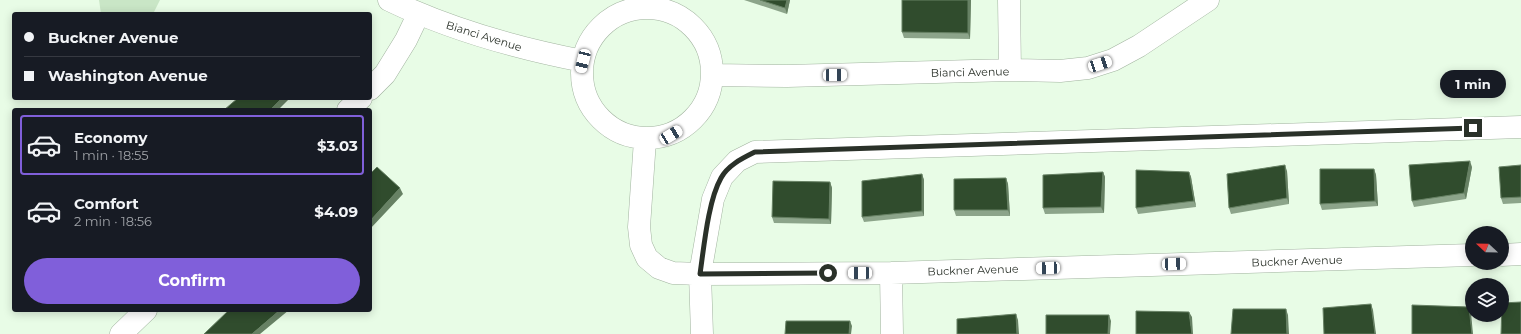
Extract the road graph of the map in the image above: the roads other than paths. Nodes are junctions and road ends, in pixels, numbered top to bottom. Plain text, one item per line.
1 (389, 0) edge
2 (1009, 0) edge
3 (1208, 0) edge
4 (659, 5) edge
5 (418, 14) junction
6 (583, 61) junction
7 (1010, 70) junction
8 (713, 75) junction
9 (372, 87) edge
10 (359, 100) edge
11 (350, 108) edge
12 (1521, 127) edge
13 (645, 140) junction
14 (1521, 254) edge
15 (1509, 255) edge
16 (1465, 256) edge
17 (891, 273) junction
18 (700, 274) junction
19 (144, 312) edge
20 (122, 334) edge
21 (702, 334) edge
22 (892, 334) edge

1 - 5 street, Bianci Avenue
2 - 7 street
3 - 7 street, Bianci Avenue
4 - 6 street
4 - 8 street
5 - 6 street, Bianci Avenue
5 - 9 street
6 - 13 street
7 - 8 street, Bianci Avenue
8 - 13 street
10 - 11 street
12 - 18 street
13 - 18 street, Buckner Avenue
14 - 15 street
16 - 17 street, Buckner Avenue
17 - 18 street, Buckner Avenue
17 - 22 street
18 - 21 street
19 - 20 street

